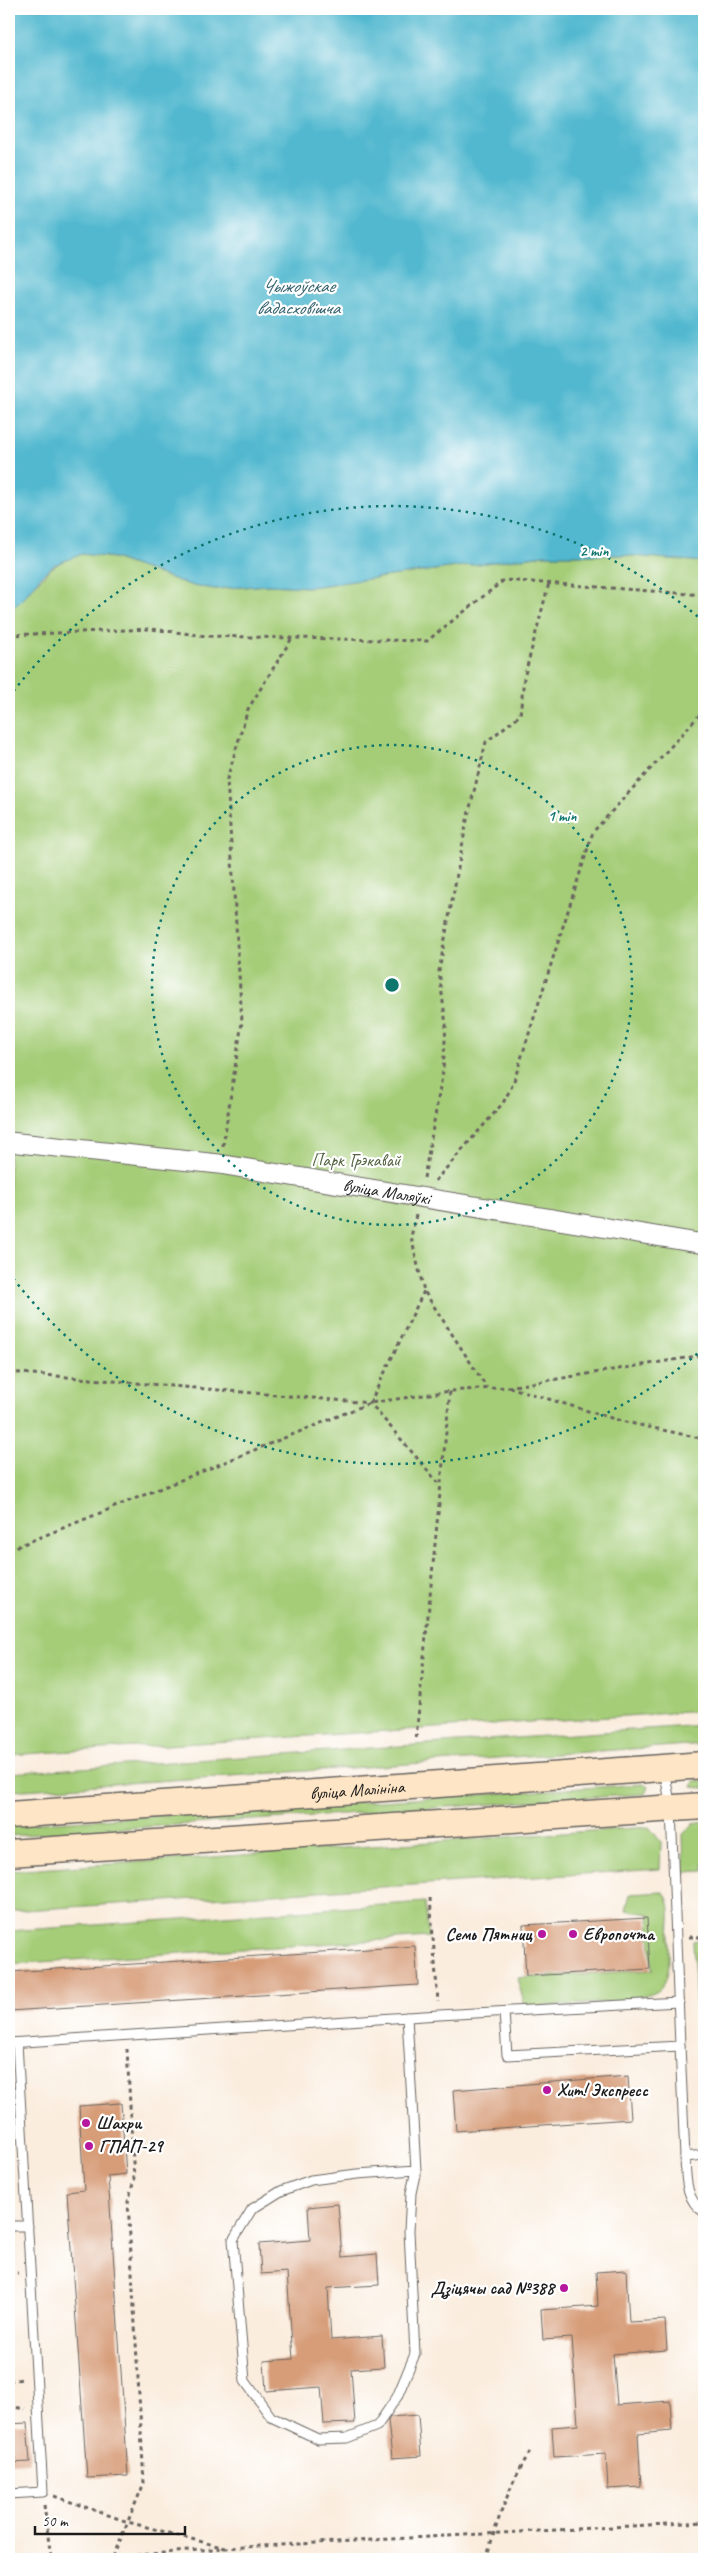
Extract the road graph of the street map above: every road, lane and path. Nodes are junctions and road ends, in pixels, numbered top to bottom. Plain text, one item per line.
1 (549, 583) junction
2 (704, 595) edge
3 (9, 635) edge
4 (292, 638) junction
5 (704, 710) edge
6 (9, 1142) edge
7 (219, 1164) junction
8 (420, 1197) junction
9 (704, 1244) edge
10 (424, 1291) junction
11 (704, 1355) edge
12 (9, 1372) edge
13 (508, 1387) junction
14 (487, 1388) junction
15 (450, 1391) junction
16 (370, 1403) junction
17 (704, 1439) edge
18 (441, 1486) junction
19 (9, 1550) edge
20 (416, 1738) dead end
21 (704, 1765) edge
22 (664, 1768) junction
23 (704, 1806) edge
24 (671, 1808) junction
25 (9, 1815) edge
26 (9, 1853) edge
27 (430, 1898) dead end
28 (704, 1933) edge
29 (688, 1937) dead end
30 (679, 2002) junction
31 (504, 2012) junction
32 (440, 2015) junction
33 (407, 2017) junction
34 (126, 2036) junction
35 (13, 2043) edge
36 (680, 2046) junction
37 (704, 2155) edge
38 (685, 2157) junction
39 (416, 2170) junction
40 (704, 2212) edge
41 (9, 2226) edge
42 (28, 2226) junction
43 (530, 2452) dead end
44 (43, 2492) junction
45 (9, 2494) edge
46 (128, 2522) junction
47 (704, 2522) edge
48 (493, 2534) junction
49 (225, 2548) junction
50 (113, 2558) edge
51 (51, 2559) edge
52 (89, 2559) edge
53 (226, 2559) edge
54 (486, 2559) edge

1 - 2 path
1 - 4 path
1 - 8 path
3 - 4 path
4 - 7 path
5 - 8 path
6 - 7 street, вуліца Маляўкі
7 - 8 street, вуліца Маляўкі
8 - 9 street, вуліца Маляўкі
8 - 10 path
10 - 14 path
10 - 16 path
11 - 13 path
12 - 16 path
13 - 14 path
13 - 17 path
14 - 15 path
15 - 16 path
15 - 18 path
16 - 18 path
16 - 19 path
18 - 20 path
21 - 22 main road, вуліца Малініна
22 - 24 lane
22 - 25 main road, вуліца Малініна
23 - 24 main road
24 - 26 main road
24 - 30 lane
27 - 32 path
28 - 29 path
30 - 31 lane
30 - 36 lane
31 - 32 lane
31 - 36 lane
32 - 33 lane
33 - 34 lane
33 - 39 lane
34 - 35 lane
34 - 46 path
35 - 42 lane
36 - 38 lane
37 - 38 lane
38 - 40 lane
39 - 39 lane
41 - 42 lane
42 - 44 lane
43 - 48 path
44 - 45 lane
44 - 46 path
44 - 51 path
46 - 49 path
46 - 50 path
47 - 48 path
48 - 49 path
48 - 54 path
49 - 50 path
49 - 53 path
50 - 52 path

